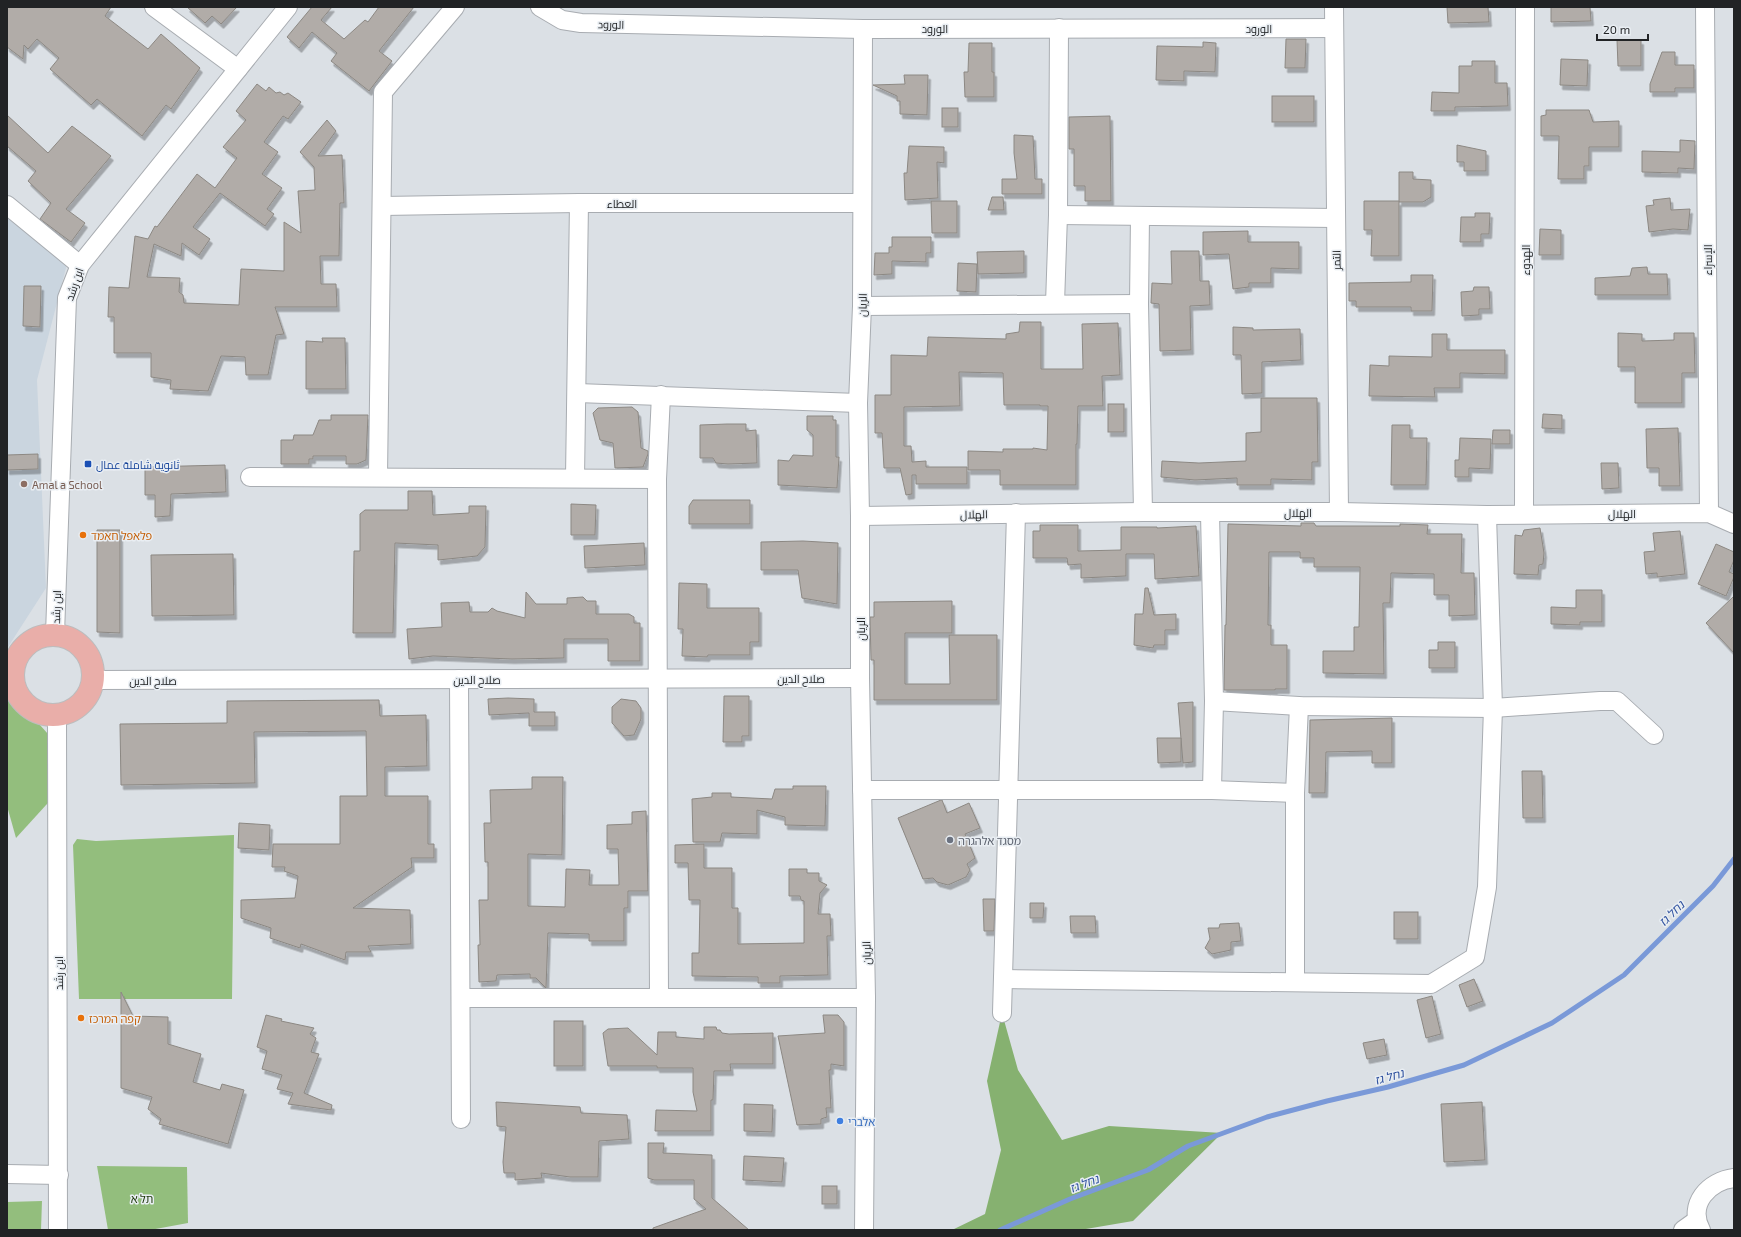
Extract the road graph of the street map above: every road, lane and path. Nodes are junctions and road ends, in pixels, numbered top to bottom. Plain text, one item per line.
1 (154, 7) edge
2 (288, 7) edge
3 (455, 7) edge
4 (540, 7) edge
5 (1334, 7) edge
6 (1525, 7) edge
7 (1705, 7) edge
8 (1059, 28) junction
9 (1334, 28) junction
10 (863, 29) junction
11 (238, 69) junction
12 (579, 203) junction
13 (862, 203) junction
14 (7, 205) edge
15 (382, 206) junction
16 (1058, 215) junction
17 (1140, 216) junction
18 (1335, 218) junction
19 (80, 265) junction
20 (1055, 304) junction
21 (1139, 304) junction
22 (862, 306) junction
23 (576, 394) junction
24 (661, 395) junction
25 (858, 403) junction
26 (250, 477) dead end
27 (378, 477) junction
28 (575, 478) junction
29 (657, 479) junction
30 (1143, 512) junction
31 (1339, 512) junction
32 (1016, 513) junction
33 (1210, 513) junction
34 (1708, 513) junction
35 (1524, 514) junction
36 (1487, 515) junction
37 (860, 516) junction
38 (1734, 524) edge
39 (55, 634) junction
40 (10, 670) edge
41 (657, 678) junction
42 (860, 678) junction
43 (459, 679) junction
44 (94, 680) junction
45 (1214, 701) junction
46 (1299, 706) junction
47 (1493, 708) junction
48 (56, 716) junction
49 (1654, 735) dead end
50 (862, 790) junction
51 (1008, 790) junction
52 (1212, 790) junction
53 (1295, 793) junction
54 (1003, 979) junction
55 (1295, 982) junction
56 (461, 998) junction
57 (659, 998) junction
58 (866, 998) junction
59 (1002, 1013) dead end
60 (462, 1119) dead end
61 (7, 1174) edge
62 (59, 1175) junction
63 (1734, 1178) edge
64 (1694, 1227) edge
65 (58, 1230) edge
66 (864, 1230) edge

1 - 11 street
2 - 11 street, ابن رشد
3 - 15 street
4 - 10 street, الورود
5 - 9 street, التمر
6 - 35 street, الهدوء
7 - 34 street, الإسراء
8 - 9 street, الورود
8 - 10 street, الورود
8 - 16 street
9 - 18 street, التمر
10 - 13 street, الريان
11 - 19 street, ابن رشد
12 - 13 street, العطاء
12 - 15 street, العطاء
12 - 23 street
13 - 22 street, الريان
14 - 19 street
15 - 27 street
16 - 17 street
16 - 20 street
17 - 18 street
17 - 21 street
18 - 31 street, التمر
19 - 39 street, ابن رشد
20 - 21 street
20 - 22 street
21 - 30 street
22 - 25 street, الريان
23 - 24 street
23 - 28 street
24 - 25 street
24 - 29 street
25 - 37 street, الريان
26 - 27 street
27 - 28 street
28 - 29 street
29 - 41 street
30 - 32 street, الهلال
30 - 33 street, الهلال
31 - 33 street, الهلال
31 - 36 street, الهلال
32 - 37 street, الهلال
32 - 51 street
33 - 45 street
34 - 35 street, الهلال
34 - 38 street, الهلال
35 - 36 street, الهلال
36 - 47 street
37 - 42 street, الريان
39 - 40 main road
39 - 44 main road
40 - 48 main road
41 - 42 street, صلاح الدين
41 - 43 street, صلاح الدين
41 - 57 street
42 - 50 street, الريان
43 - 44 street, صلاح الدين
43 - 56 street
44 - 48 main road
45 - 46 street
45 - 52 street
46 - 47 street
46 - 53 street
47 - 49 street
47 - 55 street
48 - 62 street, ابن رشد
50 - 51 street
50 - 58 street, الريان
51 - 52 street
51 - 54 street
52 - 53 street
53 - 55 street
54 - 55 street
54 - 59 street
56 - 57 street
56 - 60 street
57 - 58 street
58 - 66 street, الريان
61 - 62 street
62 - 65 street, ابن رشد
63 - 64 street

